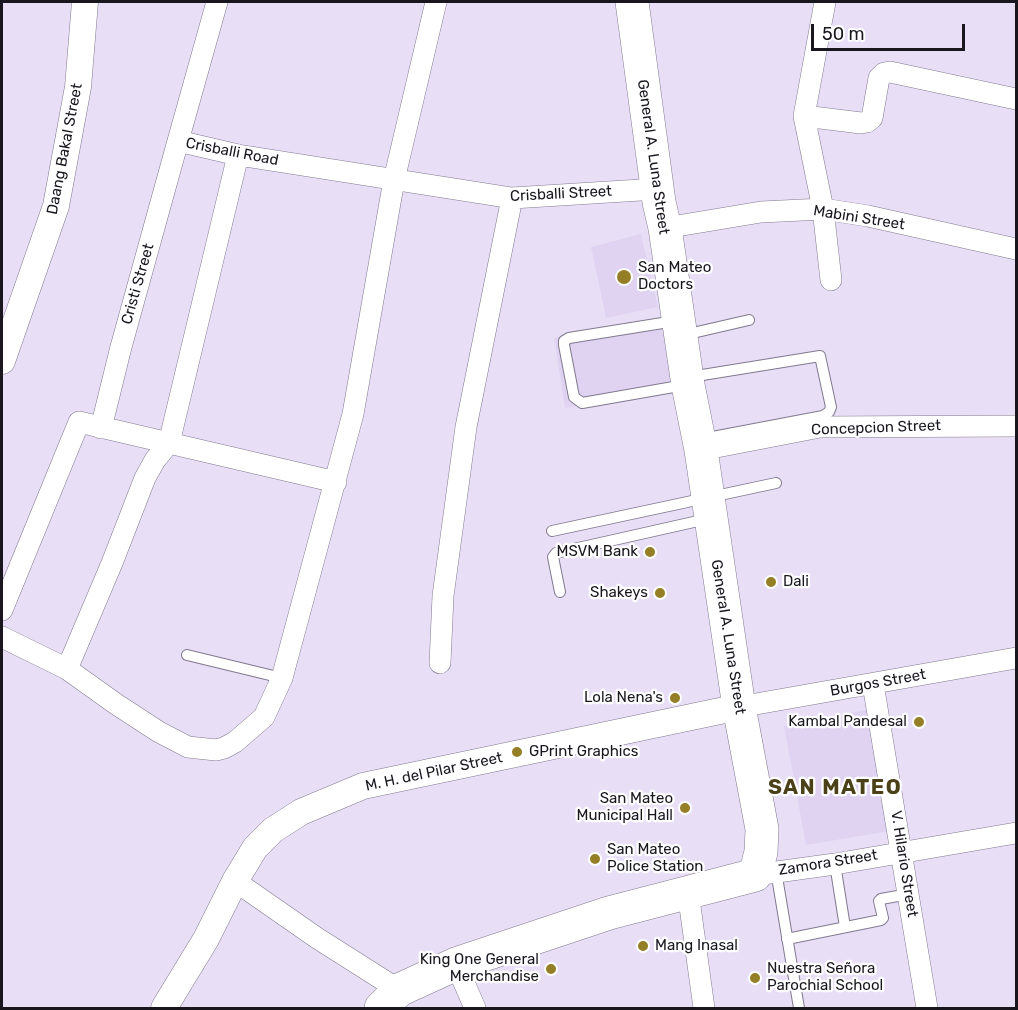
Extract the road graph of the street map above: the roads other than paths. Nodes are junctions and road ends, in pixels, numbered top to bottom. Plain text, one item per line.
1 (85, 2) edge
2 (217, 2) edge
3 (436, 2) edge
4 (632, 2) edge
5 (825, 2) edge
6 (1017, 99) edge
7 (804, 116) junction
8 (178, 141) junction
9 (238, 155) junction
10 (394, 180) junction
11 (657, 189) junction
12 (512, 198) junction
13 (823, 209) junction
14 (665, 228) junction
15 (1017, 249) edge
16 (831, 280) dead end
17 (749, 320) dead end
18 (679, 328) junction
19 (2, 361) edge
20 (688, 381) junction
21 (1017, 426) edge
22 (101, 428) junction
23 (169, 443) junction
24 (700, 444) junction
25 (336, 482) junction
26 (776, 483) dead end
27 (708, 508) junction
28 (552, 531) dead end
29 (560, 592) dead end
30 (2, 610) edge
31 (2, 637) edge
32 (187, 655) dead end
33 (1017, 658) edge
34 (440, 663) dead end
35 (68, 669) junction
36 (282, 678) junction
37 (873, 684) junction
38 (739, 707) junction
39 (1017, 833) edge
40 (902, 851) junction
41 (835, 864) junction
42 (765, 873) junction
43 (235, 881) junction
44 (688, 892) junction
45 (909, 894) junction
46 (845, 927) junction
47 (787, 939) junction
48 (456, 964) junction
49 (390, 999) edge
50 (164, 1008) edge
51 (475, 1008) edge
52 (704, 1008) edge
53 (799, 1008) edge
54 (927, 1008) edge

1 - 19 street, Daang Bakal Street
2 - 8 street, Crisballi Road
3 - 10 street
4 - 11 main road, General A. Luna Street
5 - 7 street
6 - 7 street
7 - 13 street
8 - 9 street, Crisballi Road
8 - 22 street, Cristi Street
9 - 10 street, Crisballi Road
9 - 23 street
10 - 12 street, Crisballi Street
10 - 25 street
11 - 12 street, Crisballi Street
11 - 14 main road, General A. Luna Street
12 - 34 street
13 - 14 street, Mabini Street
13 - 15 street, Mabini Street
13 - 16 street
14 - 18 main road, General A. Luna Street
17 - 18 lane
18 - 20 main road, General A. Luna Street
18 - 20 lane
20 - 24 main road, General A. Luna Street
20 - 24 lane
21 - 24 street, Concepcion Street
22 - 23 street
22 - 30 street
23 - 25 street
23 - 35 street
24 - 27 main road, General A. Luna Street
25 - 36 street
26 - 27 lane
27 - 28 lane
27 - 29 lane
27 - 38 main road, General A. Luna Street
31 - 35 street
32 - 36 lane
33 - 37 street, Burgos Street
35 - 36 street
37 - 38 street, Burgos Street
37 - 40 street, V. Hilario Street
38 - 42 main road, General A. Luna Street
38 - 43 street, M. H. del Pilar Street
39 - 40 street, Zamora Street
40 - 41 street, Zamora Street
40 - 45 street, V. Hilario Street
41 - 42 street, Zamora Street
41 - 46 lane
42 - 44 main road
42 - 47 lane
43 - 49 street
43 - 50 street, M. H. del Pilar Street
44 - 48 main road
44 - 52 street
45 - 46 lane
45 - 54 street, V. Hilario Street
46 - 47 lane
47 - 53 lane
48 - 49 main road
48 - 51 street

